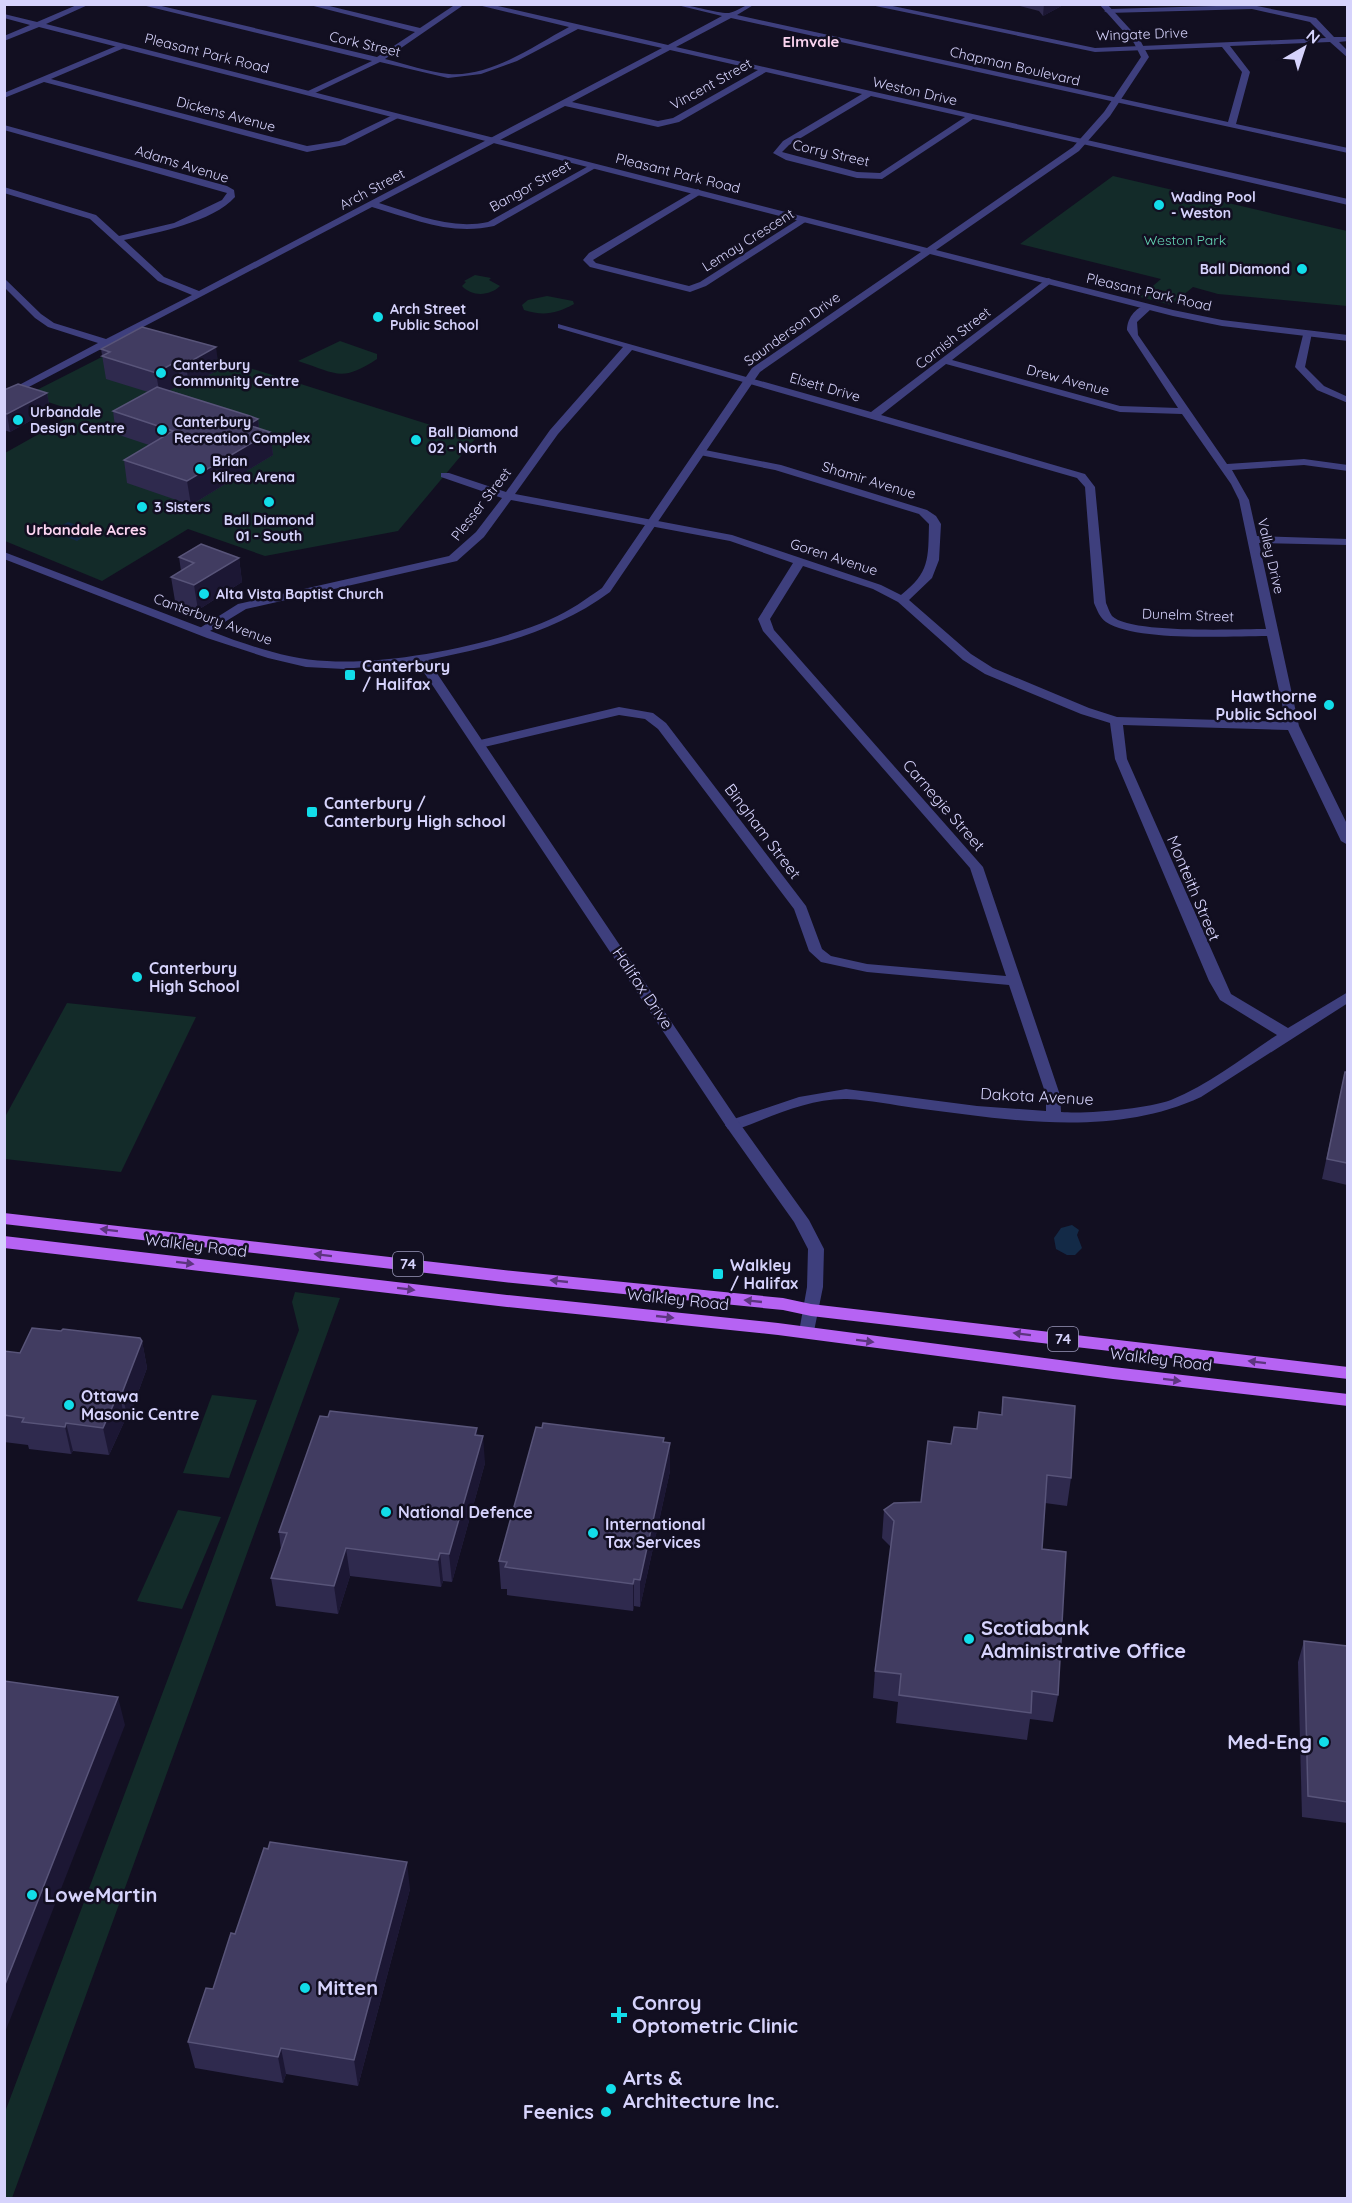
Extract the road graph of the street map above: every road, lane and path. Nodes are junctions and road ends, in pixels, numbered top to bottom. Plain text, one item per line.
1 (87, 4) edge
2 (141, 4) edge
3 (309, 4) edge
4 (462, 4) edge
5 (477, 4) edge
6 (676, 4) edge
7 (752, 4) edge
8 (869, 4) edge
9 (1210, 5) edge
10 (1105, 8) edge
11 (4, 16) edge
12 (730, 16) junction
13 (39, 25) junction
14 (576, 27) junction
15 (421, 31) junction
16 (4, 39) edge
17 (1333, 39) junction
18 (1347, 39) edge
19 (1225, 45) junction
20 (122, 46) junction
21 (668, 48) junction
22 (1140, 48) junction
23 (1347, 56) edge
24 (377, 61) junction
25 (764, 70) junction
26 (42, 79) junction
27 (311, 93) junction
28 (868, 94) junction
29 (4, 96) edge
30 (1114, 102) junction
31 (565, 103) junction
32 (398, 116) junction
33 (971, 117) junction
34 (1229, 126) junction
35 (4, 127) edge
36 (495, 140) junction
37 (1083, 142) junction
38 (1347, 152) edge
39 (595, 166) junction
40 (4, 190) edge
41 (698, 192) junction
42 (1347, 202) edge
43 (372, 204) junction
44 (805, 219) junction
45 (118, 239) junction
46 (931, 251) junction
47 (4, 281) edge
48 (1048, 281) junction
49 (199, 294) junction
50 (1148, 307) junction
51 (561, 326) dead end
52 (1307, 333) junction
53 (1347, 338) edge
54 (107, 343) junction
55 (630, 346) junction
56 (945, 361) junction
57 (749, 379) junction
58 (4, 397) edge
59 (1347, 400) edge
60 (1186, 411) junction
61 (874, 415) junction
62 (700, 452) junction
63 (1224, 466) junction
64 (1347, 468) edge
65 (445, 476) dead end
66 (1081, 476) joint
67 (508, 496) junction
68 (652, 524) junction
69 (1254, 539) junction
70 (1347, 542) edge
71 (4, 555) edge
72 (800, 561) junction
73 (902, 600) junction
74 (201, 632) junction
75 (1273, 632) junction
76 (421, 658) junction
77 (1116, 721) junction
78 (1293, 726) junction
79 (480, 744) junction
80 (1347, 841) edge
81 (1015, 981) junction
82 (1347, 996) edge
83 (1288, 1035) junction
84 (1054, 1114) junction
85 (734, 1125) junction
86 (4, 1218) edge
87 (4, 1242) edge
88 (353, 1258) junction
89 (513, 1277) junction
90 (347, 1282) junction
91 (507, 1301) junction
92 (811, 1310) junction
93 (807, 1332) junction
94 (1315, 1369) junction
95 (1347, 1373) edge
96 (1318, 1397) junction
97 (1347, 1400) edge

1 - 13 street
2 - 24 street, Cork Street
3 - 15 street
4 - 15 street
5 - 14 street, Weston Drive
6 - 12 street, Chapman Boulevard
7 - 12 street, Arch Street
8 - 22 street, Wingate Drive
9 - 10 street
9 - 17 street
10 - 22 street
11 - 13 street, Pleasant Park Road
12 - 21 street, Arch Street
12 - 30 street, Chapman Boulevard
13 - 16 street
13 - 20 street, Pleasant Park Road
14 - 21 street, Weston Drive
14 - 24 street, Cork Street
15 - 24 street
17 - 18 street, Wingate Drive
17 - 19 street, Wingate Drive
17 - 23 street
19 - 22 street, Wingate Drive
19 - 34 street
20 - 26 street
20 - 27 street, Pleasant Park Road
21 - 25 street, Weston Drive
21 - 31 street, Arch Street
22 - 30 street, Saunderson Drive
24 - 27 street
25 - 28 street, Weston Drive
25 - 31 street, Vincent Street
26 - 29 street
26 - 32 street, Dickens Avenue
27 - 32 street, Pleasant Park Road
28 - 33 street, Weston Drive
28 - 33 street, Corry Street
30 - 34 street, Chapman Boulevard
30 - 37 street, Saunderson Drive
31 - 36 street, Arch Street
32 - 36 street, Pleasant Park Road
33 - 37 street, Weston Drive
34 - 38 street, Chapman Boulevard
35 - 45 street, Adams Avenue
36 - 39 street, Pleasant Park Road
36 - 43 street, Arch Street
37 - 42 street, Weston Drive
37 - 46 street, Saunderson Drive
39 - 41 street, Pleasant Park Road
39 - 43 street, Bangor Street
40 - 45 street
41 - 44 street, Pleasant Park Road
41 - 44 street, Lemay Crescent
43 - 49 street, Arch Street
44 - 46 street, Pleasant Park Road
45 - 49 street
46 - 48 street, Pleasant Park Road
46 - 57 street, Saunderson Drive
47 - 54 street
48 - 50 street, Pleasant Park Road
48 - 56 street, Cornish Street
49 - 54 street, Arch Street
50 - 52 street, Pleasant Park Road
50 - 60 street, Valley Drive
51 - 55 street, Elsett Drive
52 - 53 street, Pleasant Park Road
52 - 59 street
54 - 58 street, Arch Street
55 - 57 street, Elsett Drive
55 - 67 street, Plesser Street
56 - 60 street, Drew Avenue
56 - 61 street, Cornish Street
57 - 61 street, Elsett Drive
57 - 62 street, Saunderson Drive
60 - 63 street, Valley Drive
61 - 66 street, Elsett Drive
62 - 68 street, Saunderson Drive
62 - 73 street, Shamir Avenue
63 - 64 street
63 - 69 street, Valley Drive
65 - 67 street, Goren Avenue
66 - 75 street, Dunelm Street
67 - 68 street, Goren Avenue
67 - 74 street, Plesser Street
68 - 72 street, Goren Avenue
68 - 76 street, Saunderson Drive
69 - 70 street
69 - 75 street, Valley Drive
71 - 74 street, Canterbury Avenue
72 - 73 street, Goren Avenue
72 - 81 street, Carnegie Street
73 - 77 street, Goren Avenue
74 - 76 street, Canterbury Avenue
75 - 78 street, Valley Drive
76 - 79 street, Halifax Drive
77 - 78 street, Goren Avenue
77 - 83 street, Monteith Street
78 - 80 street, Valley Drive
79 - 81 street, Bingham Street
79 - 85 street, Halifax Drive
81 - 84 street, Carnegie Street
82 - 83 street, Dakota Avenue
83 - 84 street, Dakota Avenue
84 - 85 street, Dakota Avenue
85 - 92 street, Halifax Drive
88 -> 86 main road, Walkley Road / 74
87 -> 90 main road, Walkley Road / 74
88 - 89 main road, Walkley Road / 74
88 - 90 main road
89 - 91 main road
92 -> 89 main road, Walkley Road / 74
90 -> 91 main road, Walkley Road / 74
91 -> 93 main road, Walkley Road / 74
92 - 93 street, Halifax Drive
94 -> 92 main road, Walkley Road / 74
93 -> 96 main road, Walkley Road / 74
94 - 95 main road, Walkley Road / 74
94 - 96 main road
96 - 97 main road, Walkley Road / 74

